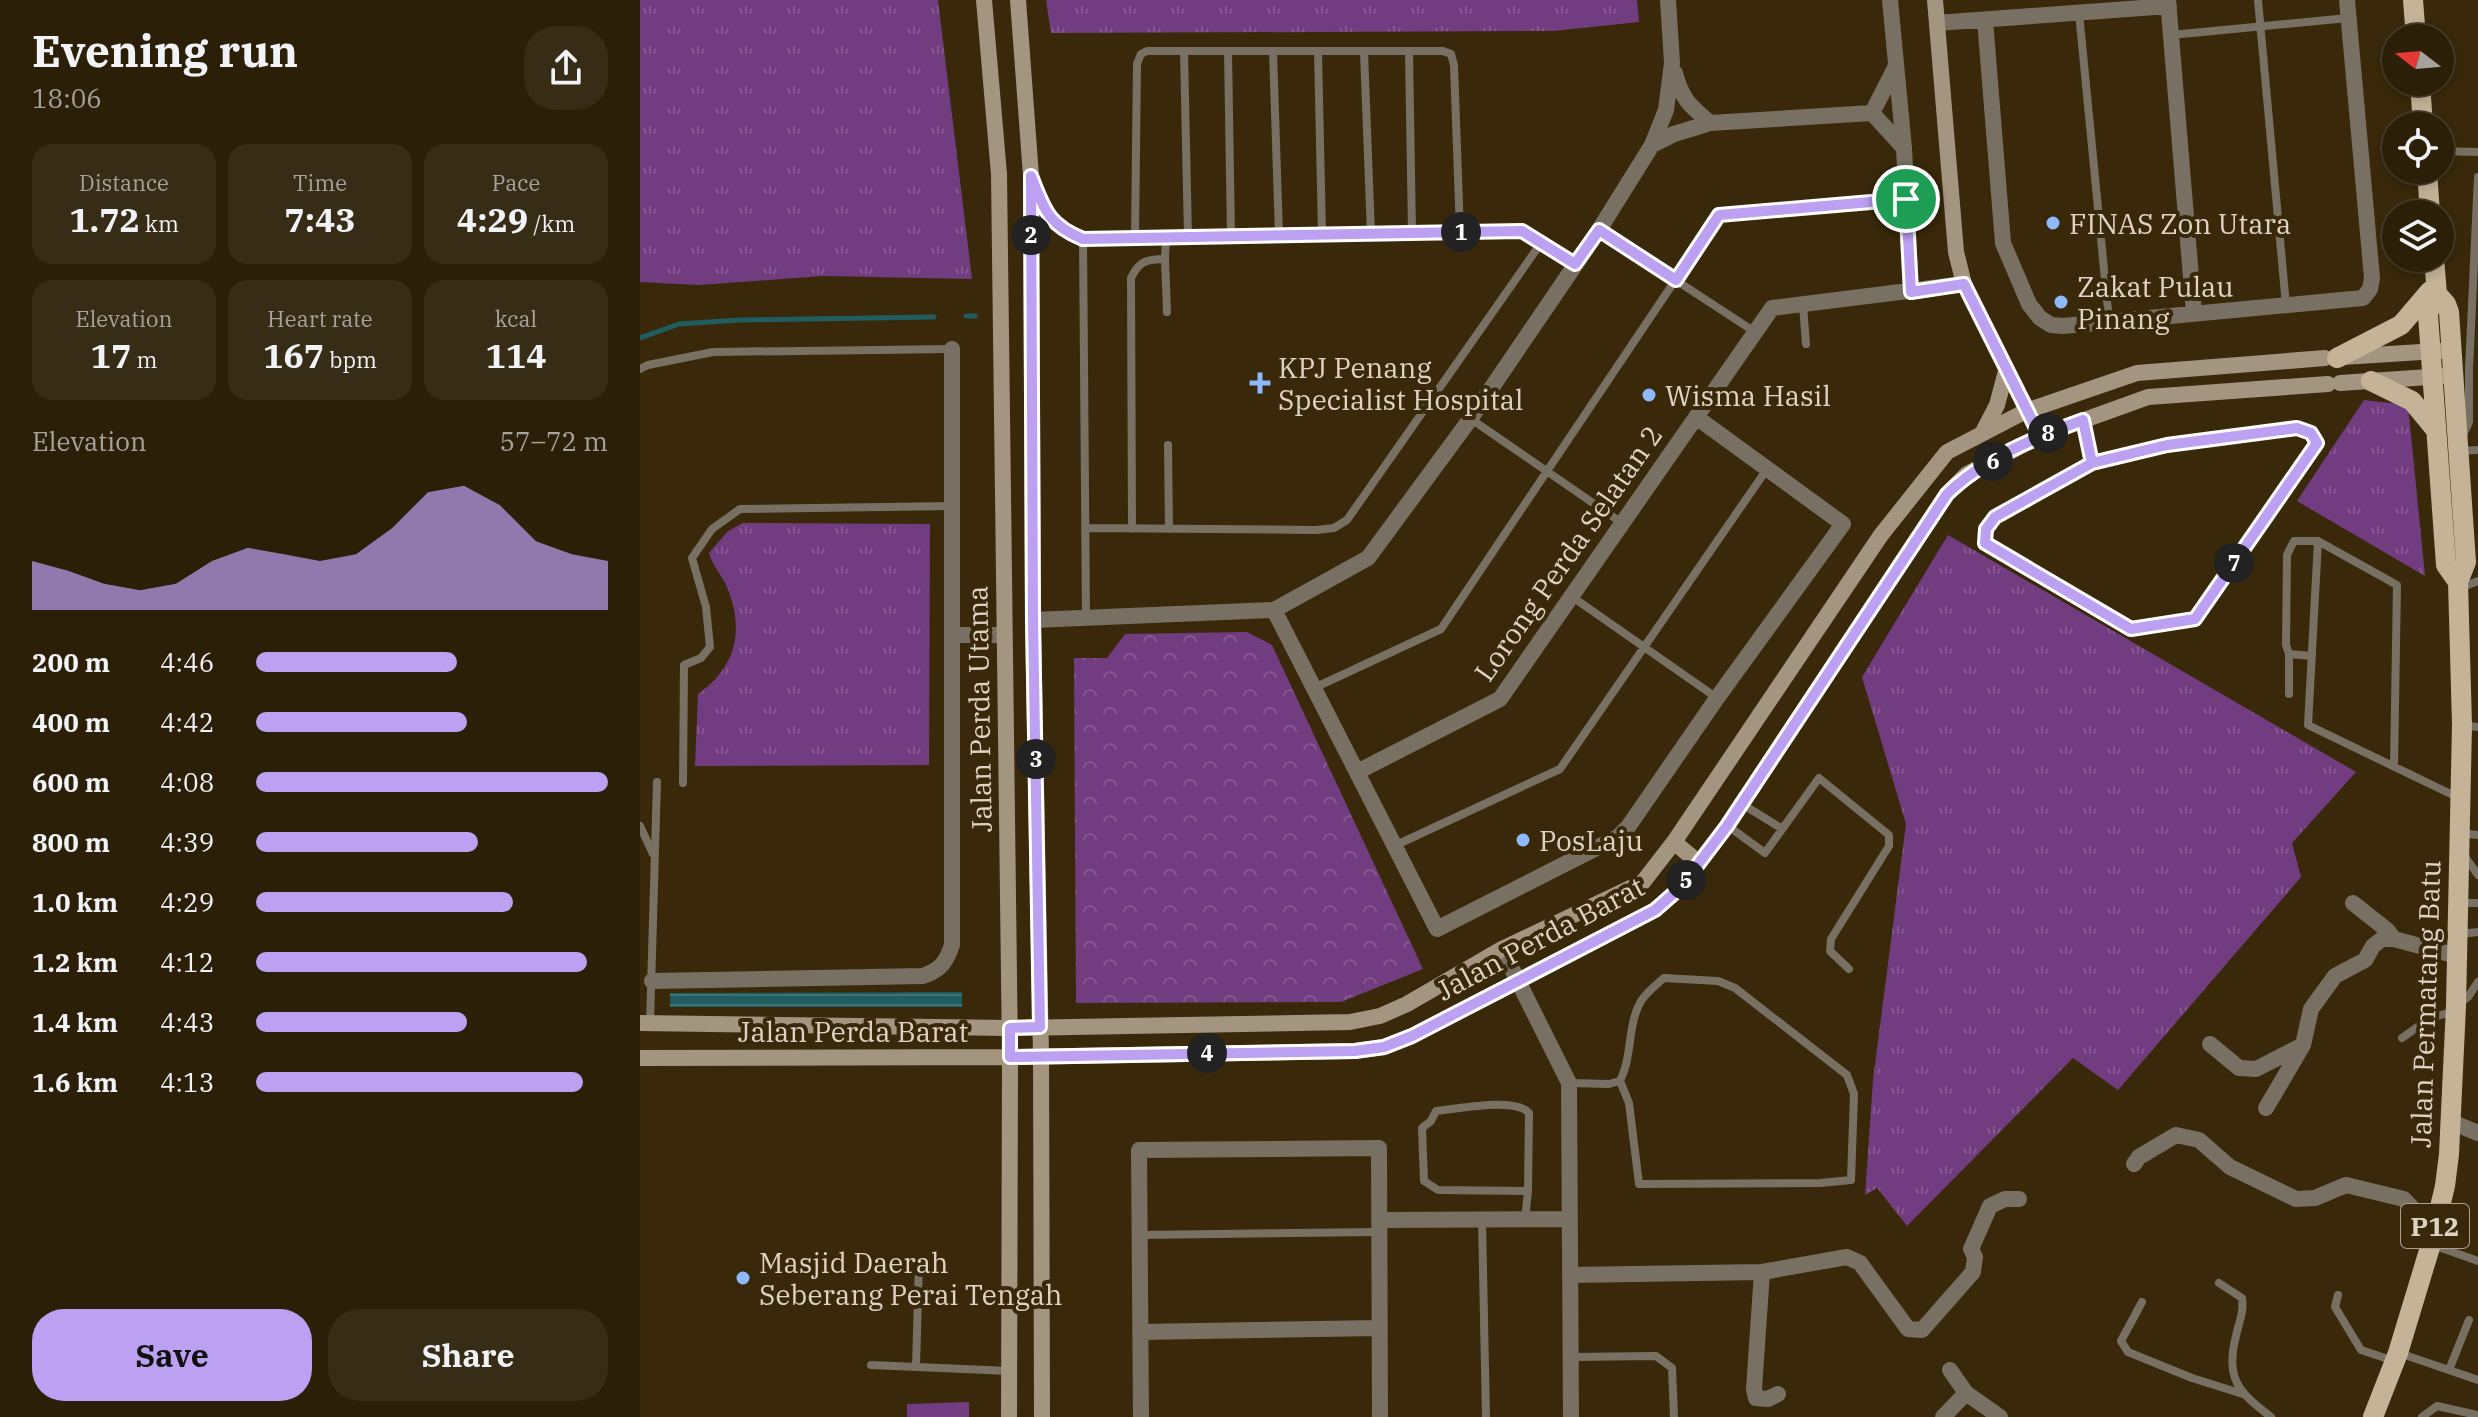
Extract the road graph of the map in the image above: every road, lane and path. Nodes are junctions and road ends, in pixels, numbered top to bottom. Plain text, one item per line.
1 (984, 0) edge
2 (1018, 0) edge
3 (1668, 0) edge
4 (1890, 0) edge
5 (1935, 0) edge
6 (2258, 0) edge
7 (2347, 0) edge
8 (2413, 0) edge
9 (2168, 3) edge
10 (2079, 13) junction
11 (2349, 18) junction
12 (1985, 20) junction
13 (1937, 23) junction
14 (2415, 24) edge
15 (2260, 27) junction
16 (2171, 35) junction
17 (1184, 51) junction
18 (1228, 51) junction
19 (1273, 51) junction
20 (1318, 51) junction
21 (1364, 52) junction
22 (1409, 52) junction
23 (1672, 63) junction
24 (1896, 65) junction
25 (1872, 113) junction
26 (1710, 123) junction
27 (1652, 145) junction
28 (1904, 148) junction
29 (2454, 151) edge
30 (2478, 152) edge
31 (1031, 176) junction
32 (2478, 177) edge
33 (1906, 199) junction
34 (1599, 230) junction
35 (1460, 232) junction
36 (1412, 233) junction
37 (1322, 234) junction
38 (1371, 234) junction
39 (1279, 235) junction
40 (1231, 236) junction
41 (1166, 237) junction
42 (1188, 237) junction
43 (1135, 238) junction
44 (1083, 239) junction
45 (1541, 243) junction
46 (1165, 259) junction
47 (1575, 264) junction
48 (2435, 272) edge
49 (1676, 280) junction
50 (1964, 284) junction
51 (2436, 288) junction
52 (1911, 292) junction
53 (2476, 303) edge
54 (1803, 305) junction
55 (2286, 305) junction
56 (1167, 312) dead end
57 (2194, 313) junction
58 (2109, 322) junction
59 (1755, 333) junction
60 (1806, 344) dead end
61 (952, 349) joint
62 (2441, 350) junction
63 (2331, 358) junction
64 (640, 369) edge
65 (2006, 371) junction
66 (2461, 372) junction
67 (2432, 377) junction
68 (2371, 381) junction
69 (2026, 411) junction
70 (1696, 417) junction
71 (1471, 418) junction
72 (2083, 420) junction
73 (2435, 429) junction
74 (1983, 432) junction
75 (2040, 436) junction
76 (1168, 445) dead end
77 (2465, 448) edge
78 (2092, 463) junction
79 (1767, 469) junction
80 (1547, 471) junction
81 (952, 506) junction
82 (1622, 523) junction
83 (1086, 528) junction
84 (1132, 529) junction
85 (1169, 529) junction
86 (2318, 541) junction
87 (2465, 584) edge
88 (1571, 596) junction
89 (1274, 610) junction
90 (1086, 617) junction
91 (1033, 620) junction
92 (952, 635) junction
93 (1004, 635) junction
94 (1643, 646) junction
95 (2289, 654) junction
96 (2312, 656) junction
97 (1314, 688) junction
98 (2289, 694) dead end
99 (1717, 698) junction
100 (2470, 726) edge
101 (2394, 766) junction
102 (1357, 772) junction
103 (657, 782) dead end
104 (683, 783) dead end
105 (2460, 799) junction
106 (1742, 803) junction
107 (640, 826) edge
108 (1727, 826) junction
109 (1781, 828) junction
110 (2465, 840) edge
111 (1674, 842) junction
112 (1394, 846) junction
113 (654, 856) junction
114 (1699, 863) junction
115 (2478, 875) edge
116 (2353, 903) dead end
117 (2468, 903) edge
118 (2468, 933) edge
119 (2394, 939) junction
120 (1502, 949) junction
121 (2457, 956) junction
122 (1849, 969) dead end
123 (652, 981) junction
124 (1518, 981) junction
125 (2478, 982) edge
126 (2456, 1009) junction
127 (645, 1024) edge
128 (1040, 1027) junction
129 (1010, 1028) junction
130 (2402, 1038) dead end
131 (2210, 1044) dead end
132 (2303, 1045) junction
133 (1041, 1056) junction
134 (1010, 1057) junction
135 (640, 1058) edge
136 (1620, 1081) junction
137 (1569, 1083) junction
138 (2266, 1108) dead end
139 (2451, 1122) junction
140 (2478, 1133) edge
141 (2134, 1164) dead end
142 (1528, 1191) junction
143 (2019, 1199) dead end
144 (1569, 1219) junction
145 (1482, 1220) junction
146 (1525, 1220) junction
147 (1379, 1226) junction
148 (1139, 1235) junction
149 (2431, 1244) junction
150 (2478, 1261) edge
151 (919, 1263) dead end
152 (1762, 1272) junction
153 (1570, 1275) junction
154 (2219, 1283) dead end
155 (2338, 1295) dead end
156 (2142, 1302) dead end
157 (2469, 1320) dead end
158 (1379, 1328) junction
159 (1140, 1332) junction
160 (1571, 1357) junction
161 (2396, 1357) junction
162 (871, 1365) dead end
163 (916, 1366) junction
164 (1950, 1370) dead end
165 (2449, 1370) junction
166 (1010, 1371) junction
167 (2478, 1380) edge
168 (1966, 1393) junction
169 (1778, 1394) dead end
170 (2243, 1394) junction
171 (2477, 1415) edge
172 (1009, 1417) edge
173 (1042, 1417) edge
174 (1141, 1417) edge
175 (1380, 1417) edge
176 (1486, 1417) edge
177 (1571, 1417) edge
178 (1674, 1417) edge
179 (1943, 1417) edge
180 (2000, 1417) edge
181 (2271, 1417) edge
182 (2373, 1417) edge
183 (2422, 1417) edge

1 - 93 street, Jalan Perda Utama
2 - 31 street, Jalan Perda Utama
3 - 23 street
4 - 24 street
5 - 13 street
6 - 15 lane
7 - 11 street
8 - 14 main road
9 - 10 street
9 - 16 street
10 - 12 street
10 - 58 lane
11 - 15 lane
11 - 55 street
12 - 13 street
12 - 58 street
13 - 50 street
15 - 16 lane
15 - 55 lane
16 - 57 street
17 - 18 lane
17 - 42 lane
17 - 43 lane
18 - 19 lane
18 - 40 lane
19 - 20 lane
19 - 39 lane
20 - 21 lane
20 - 37 lane
21 - 22 lane
21 - 38 lane
22 - 35 lane
22 - 36 lane
23 - 26 street
23 - 27 street
24 - 25 street
24 - 28 street
25 - 26 street
25 - 28 street
26 - 27 street
27 - 34 street
28 - 33 street
29 - 30 lane
31 - 44 lane
31 - 91 street, Jalan Perda Utama
32 - 53 lane
33 - 49 lane
33 - 52 street
34 - 47 street
34 - 49 lane
35 - 36 lane
35 - 45 lane
36 - 38 lane
37 - 38 lane
37 - 39 lane
39 - 40 lane
40 - 42 lane
41 - 42 lane
41 - 43 lane
41 - 46 lane
43 - 44 lane
44 - 83 lane
45 - 47 lane
45 - 85 lane
46 - 56 lane
46 - 84 lane
47 - 71 street
48 - 51 main road, Jalan Permatang Batu / P12
49 - 59 lane
49 - 80 lane
50 - 52 street
50 - 65 street
51 - 62 main road, Jalan Permatang Batu / P12
51 - 63 main road
52 - 54 street
53 - 66 lane
54 - 59 street, Lorong Perda Selatan 2
54 - 60 lane
55 - 57 street
57 - 58 street
59 - 70 street, Lorong Perda Selatan 2
61 - 64 lane
61 - 81 street
62 - 63 street, Jalan Perda Barat
62 - 66 main road, Jalan Permatang Batu / P12
62 - 67 main road, Jalan Permatang Batu / P12
63 - 69 street, Jalan Perda Barat
65 - 69 street
65 - 74 street
66 - 67 street, Jalan Perda Barat
66 - 77 main road, Jalan Permatang Batu / P12
67 - 68 street, Jalan Perda Barat
67 - 73 main road, Jalan Permatang Batu / P12
68 - 72 street, Jalan Perda Barat
68 - 73 main road
69 - 74 street, Jalan Perda Barat
69 - 75 street
70 - 79 street
70 - 82 street, Lorong Perda Selatan 2
71 - 80 lane
71 - 89 street
72 - 75 street, Jalan Perda Barat
72 - 78 lane
73 - 87 main road, Jalan Permatang Batu / P12
74 - 111 street, Jalan Perda Barat
75 - 106 street, Jalan Perda Barat
76 - 85 lane
77 - 87 main road, Jalan Permatang Batu / P12
78 - 78 lane
79 - 94 lane
79 - 99 street
80 - 82 lane
80 - 97 lane
81 - 92 street
81 - 104 lane
82 - 88 street, Lorong Perda Selatan 2
83 - 84 lane
83 - 90 lane
84 - 85 lane
86 - 95 lane
86 - 96 lane
86 - 101 lane
87 - 100 main road, Jalan Permatang Batu / P12
88 - 94 lane
88 - 102 street, Lorong Perda Selatan 2
89 - 90 street
89 - 97 street
90 - 91 street
91 - 128 street, Jalan Perda Utama
92 - 93 street
92 - 123 street
93 - 129 street, Jalan Perda Utama
94 - 99 lane
94 - 112 lane
95 - 96 lane
95 - 98 lane
96 - 101 lane
97 - 102 street
99 - 112 street
100 - 105 main road, Jalan Permatang Batu / P12
101 - 105 lane
102 - 112 street
103 - 113 lane
105 - 110 main road, Jalan Permatang Batu / P12
106 - 108 street, Jalan Perda Barat
106 - 109 lane
107 - 113 lane
108 - 109 lane
108 - 114 street, Jalan Perda Barat
109 - 122 lane
110 - 115 lane
110 - 117 main road, Jalan Permatang Batu / P12
111 - 114 street
111 - 120 street, Jalan Perda Barat
113 - 123 lane
114 - 124 street, Jalan Perda Barat
116 - 119 street
117 - 118 main road, Jalan Permatang Batu / P12
118 - 121 main road, Jalan Permatang Batu / P12
119 - 121 street
119 - 132 street
120 - 124 street
120 - 128 street, Jalan Perda Barat
121 - 126 main road, Jalan Permatang Batu / P12
123 - 127 lane
124 - 133 street, Jalan Perda Barat
124 - 137 street
125 - 126 lane
126 - 130 lane
126 - 139 main road, Jalan Permatang Batu / P12
127 - 129 street, Jalan Perda Barat
128 - 129 street, Jalan Perda Barat
128 - 133 street, Jalan Perda Utama
129 - 134 street, Jalan Perda Utama
131 - 132 street
132 - 138 street
133 - 134 street, Jalan Perda Barat
133 - 173 street, Jalan Perda Utama
134 - 135 street, Jalan Perda Barat
134 - 166 street, Jalan Perda Utama
136 - 136 lane
136 - 137 lane
137 - 144 street
139 - 140 street
139 - 149 main road, Jalan Permatang Batu / P12
141 - 149 street
142 - 142 lane
142 - 146 lane
143 - 152 street
144 - 146 street
144 - 153 street
145 - 146 street
145 - 147 street
145 - 176 lane
147 - 148 lane
147 - 148 street
147 - 158 street
148 - 159 street
149 - 150 lane
149 - 161 main road, Jalan Permatang Batu / P12
151 - 163 lane
152 - 153 street
152 - 169 street
153 - 160 street
154 - 170 lane
155 - 161 lane
156 - 170 lane
157 - 165 lane
158 - 159 street
158 - 175 street
159 - 174 street
160 - 177 street
160 - 178 lane
161 - 165 lane
161 - 182 main road, Jalan Permatang Batu / P12
162 - 163 lane
163 - 166 lane
164 - 168 street
165 - 167 lane
166 - 172 street, Jalan Perda Utama
168 - 179 street
168 - 180 street
170 - 181 lane
171 - 183 lane

